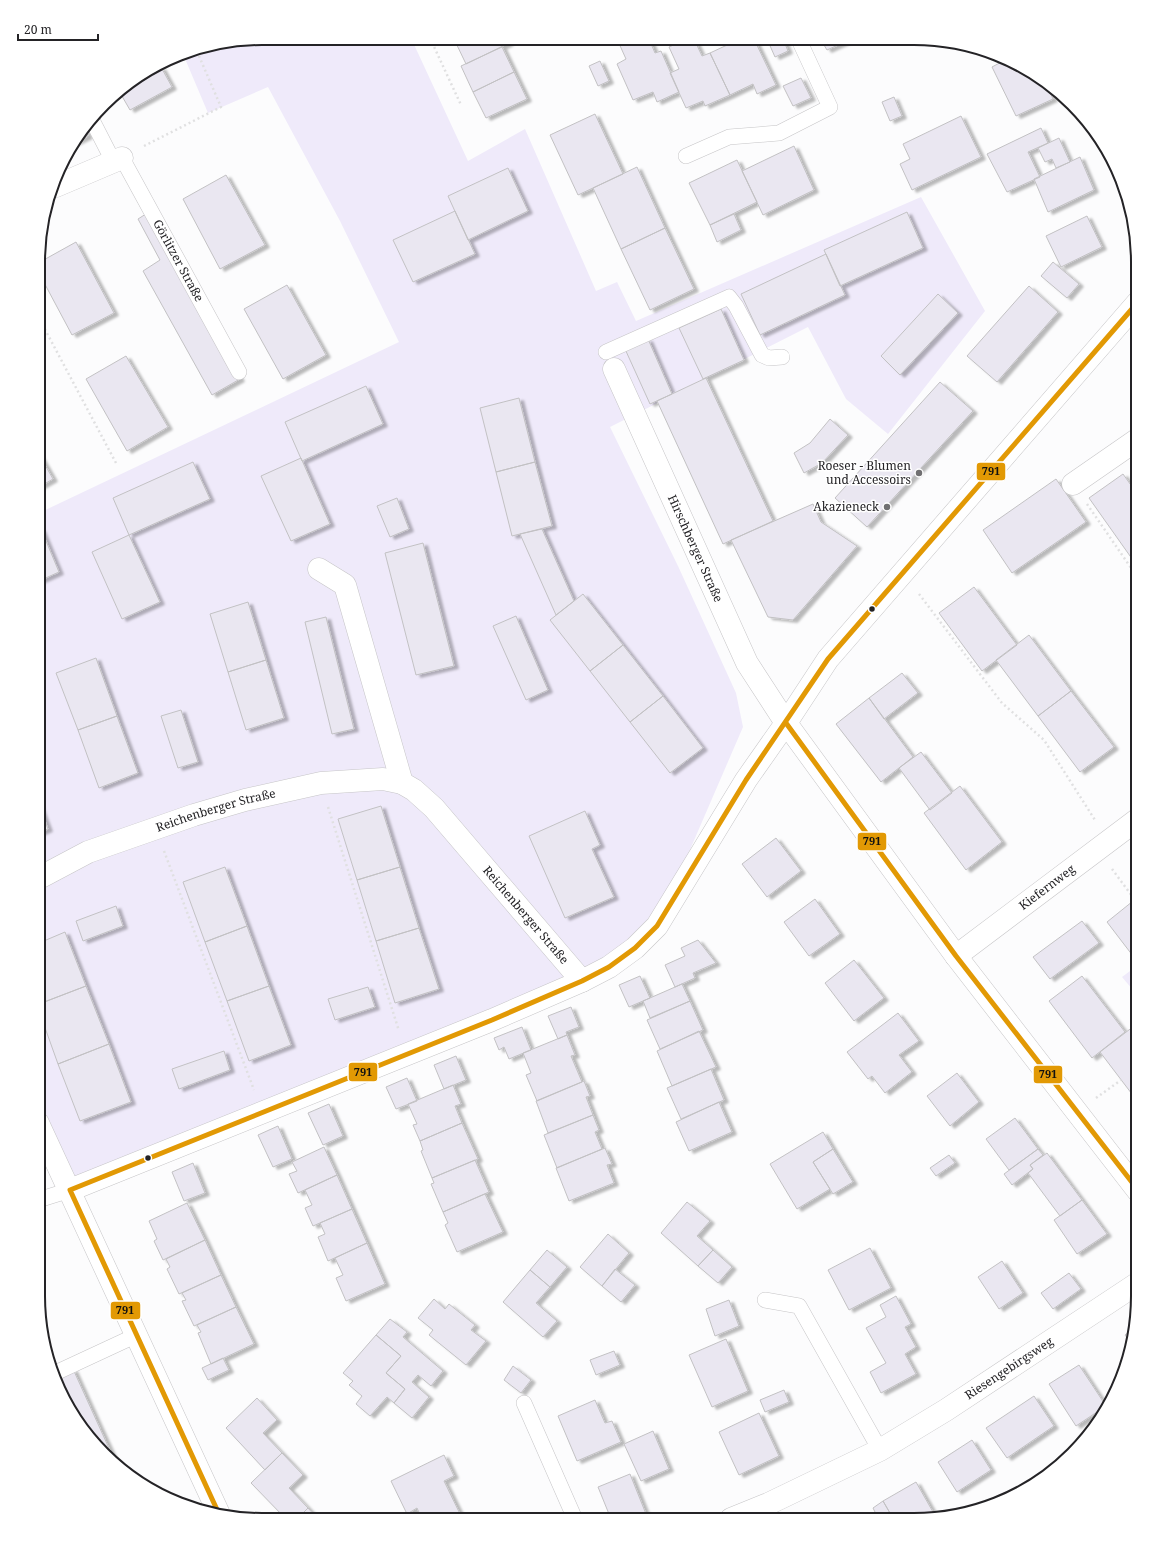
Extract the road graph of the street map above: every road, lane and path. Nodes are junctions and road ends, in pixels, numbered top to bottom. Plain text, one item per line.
1 (433, 45) edge
2 (801, 45) edge
3 (198, 55) edge
4 (461, 105) dead end
5 (95, 124) edge
6 (686, 156) dead end
7 (118, 159) junction
8 (60, 184) edge
9 (1131, 310) edge
10 (45, 329) edge
11 (782, 357) dead end
12 (610, 360) joint
13 (239, 372) dead end
14 (1131, 444) edge
15 (116, 463) dead end
16 (1073, 484) joint
17 (1131, 568) edge
18 (319, 569) dead end
19 (903, 573) junction
20 (786, 724) junction
21 (402, 782) junction
22 (331, 815) dead end
23 (1131, 824) edge
24 (1103, 846) junction
25 (165, 856) dead end
26 (45, 875) edge
27 (1131, 893) edge
28 (956, 956) junction
29 (582, 981) junction
30 (396, 1021) dead end
31 (1121, 1080) dead end
32 (1077, 1112) junction
33 (263, 1113) junction
34 (45, 1138) edge
35 (1131, 1182) edge
36 (70, 1190) junction
37 (45, 1198) edge
38 (1131, 1288) edge
39 (765, 1300) dead end
40 (137, 1335) junction
41 (59, 1371) edge
42 (524, 1403) dead end
43 (880, 1450) junction
44 (216, 1508) edge
45 (772, 1512) edge
46 (572, 1513) edge

1 - 4 path
2 - 6 lane
3 - 7 path
5 - 7 lane, Görlitzer Straße
7 - 8 street
7 - 13 lane, Görlitzer Straße
9 - 19 street
10 - 15 path
11 - 12 lane
12 - 20 street, Hirschberger Straße
14 - 16 street
16 - 17 path
18 - 21 street
19 - 20 street
19 - 24 path
20 - 28 street, Hirschberger Straße
20 - 29 street
21 - 26 street, Reichenberger Straße
21 - 29 street, Reichenberger Straße
22 - 30 path
23 - 24 street, Kiefernweg
24 - 27 path
24 - 28 street, Kiefernweg
25 - 33 path
28 - 32 street, Hirschberger Straße
29 - 33 street
31 - 32 path
32 - 35 street, Hirschberger Straße
33 - 36 street
34 - 36 street
36 - 37 lane
36 - 40 street
38 - 43 street, Riesengebirgsweg
39 - 43 lane
40 - 41 lane
40 - 44 street
42 - 46 lane
43 - 45 street, Riesengebirgsweg

